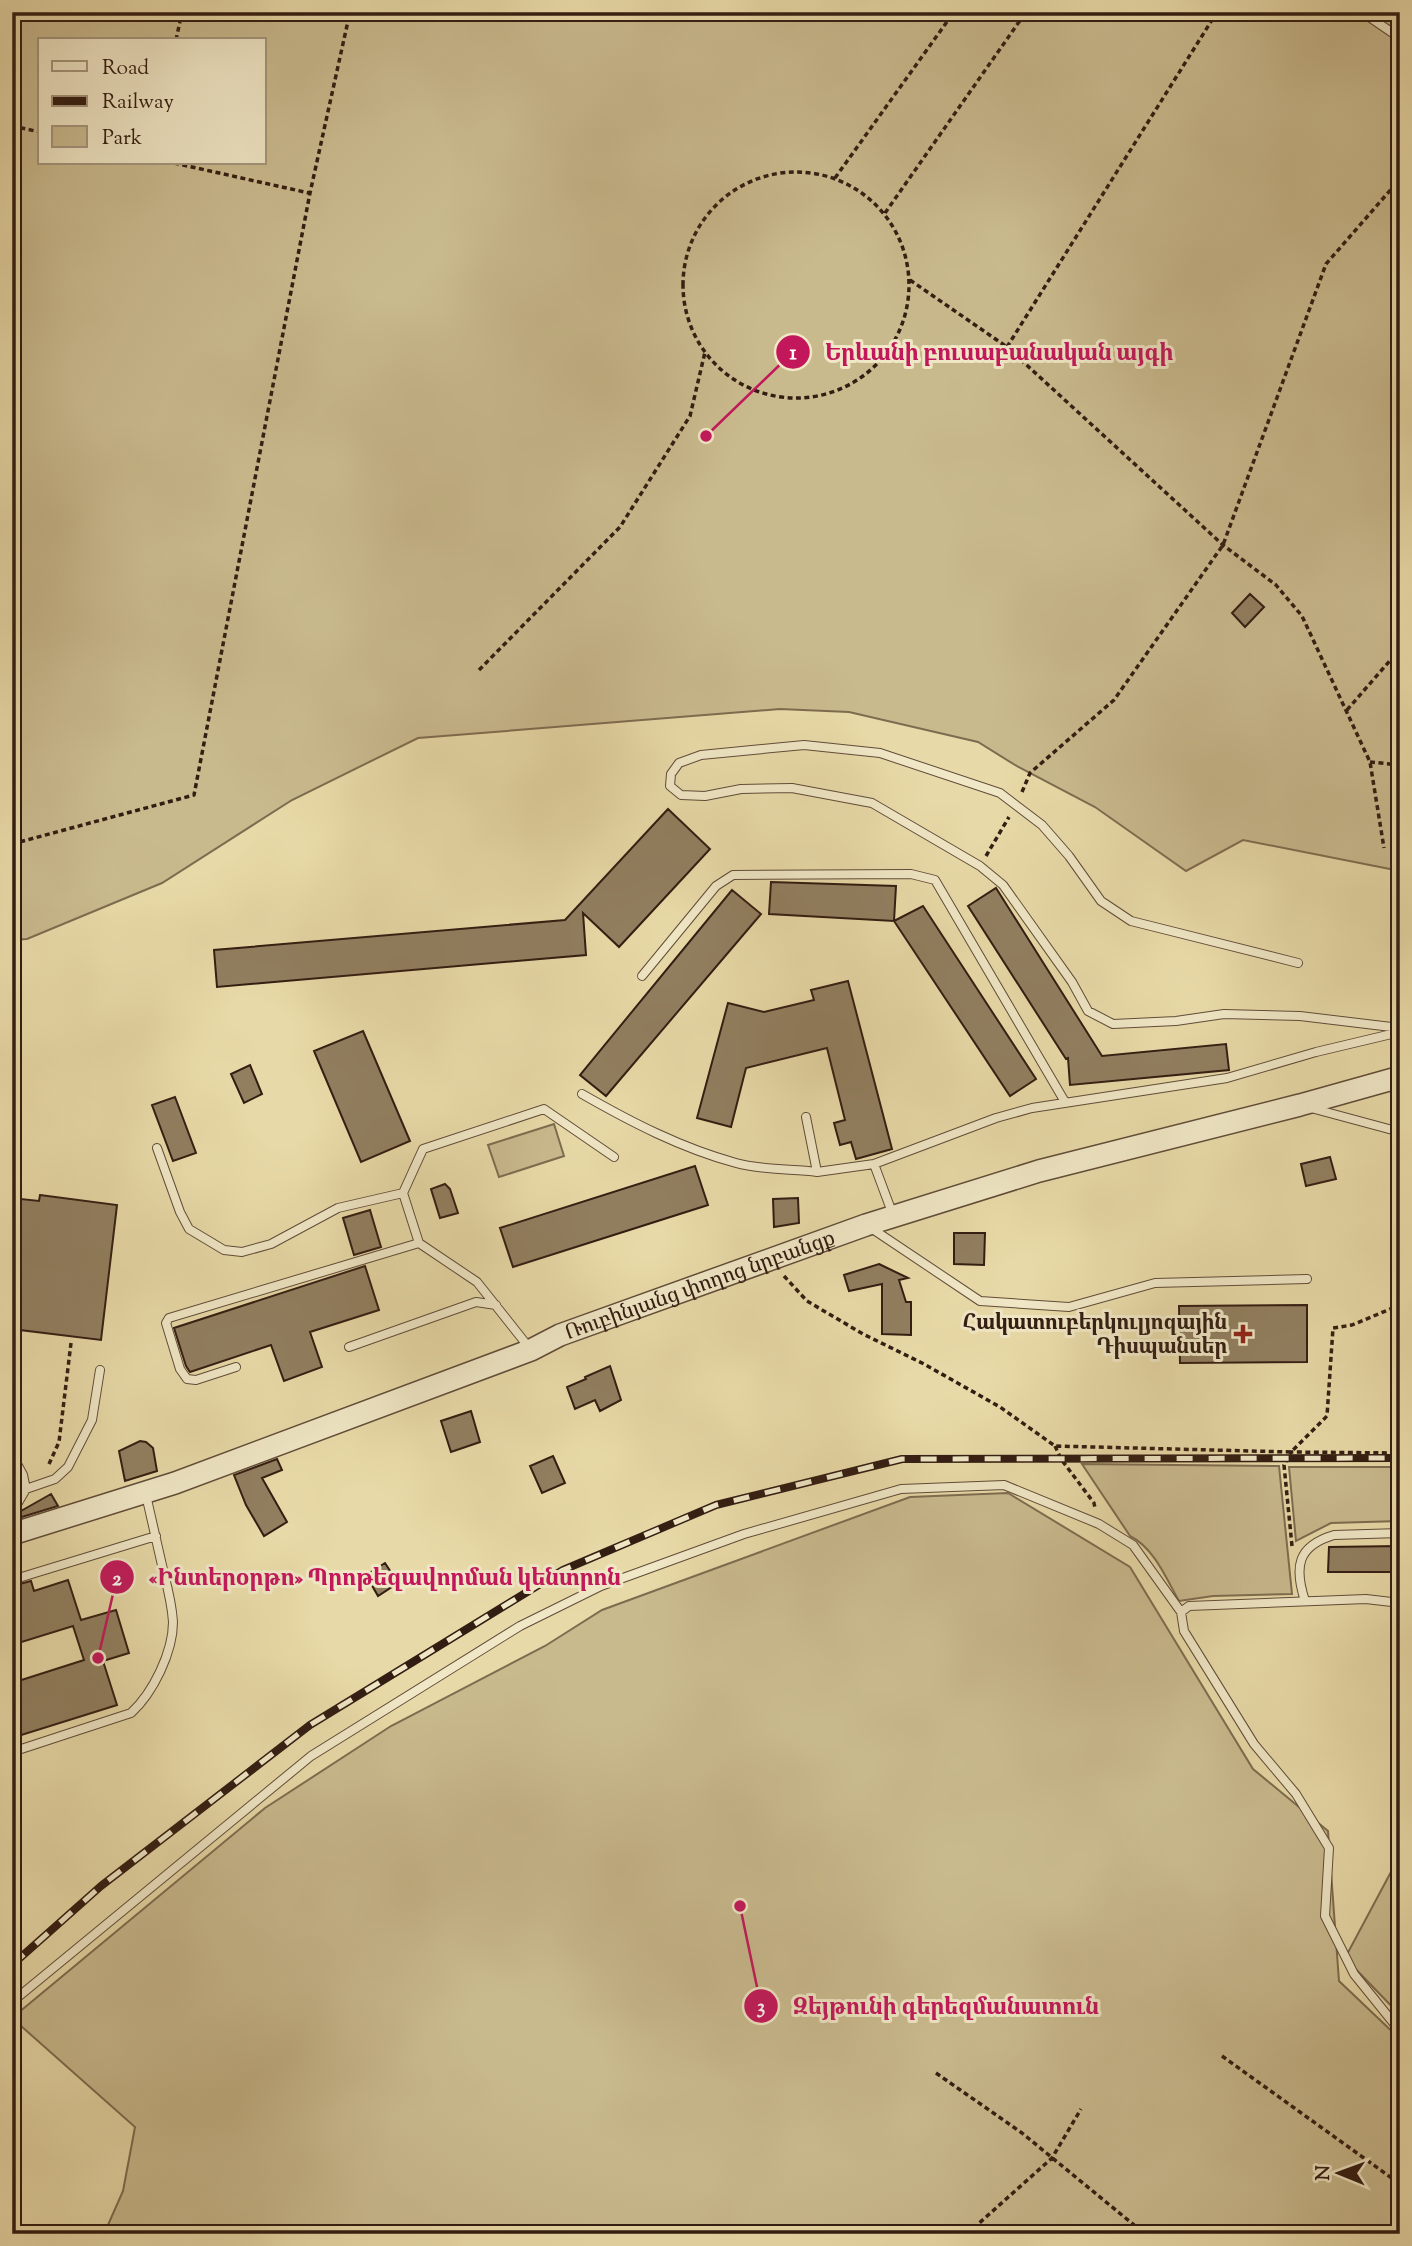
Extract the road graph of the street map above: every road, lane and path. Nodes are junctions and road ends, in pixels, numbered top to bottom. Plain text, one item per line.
1 (182, 12) edge
2 (350, 12) edge
3 (954, 12) edge
4 (1026, 12) edge
5 (1217, 12) edge
6 (1362, 12) edge
7 (176, 38) edge
8 (1400, 38) edge
9 (12, 126) edge
10 (38, 132) edge
11 (179, 164) edge
12 (835, 178) junction
13 (1400, 179) edge
14 (310, 193) junction
15 (885, 214) junction
16 (910, 280) junction
17 (1007, 348) junction
18 (705, 352) junction
19 (1223, 545) junction
20 (1400, 649) edge
21 (479, 670) dead end
22 (1347, 710) junction
23 (1370, 762) junction
24 (1400, 765) edge
25 (1016, 805) junction
26 (12, 844) edge
27 (1384, 848) dead end
28 (980, 866) junction
29 (1298, 963) dead end
30 (642, 976) dead end
31 (1400, 1030) edge
32 (1400, 1077) edge
33 (582, 1094) dead end
34 (1065, 1102) junction
35 (1300, 1105) junction
36 (806, 1117) dead end
37 (1400, 1132) edge
38 (157, 1148) dead end
39 (614, 1157) dead end
40 (874, 1164) junction
41 (817, 1172) junction
42 (403, 1194) junction
43 (894, 1217) junction
44 (866, 1225) junction
45 (419, 1243) junction
46 (771, 1261) junction
47 (1307, 1279) dead end
48 (1400, 1305) edge
49 (496, 1306) junction
50 (71, 1343) dead end
51 (349, 1347) dead end
52 (531, 1350) junction
53 (236, 1367) dead end
54 (100, 1370) dead end
55 (59, 1442) dead end
56 (1055, 1446) junction
57 (1291, 1452) junction
58 (1400, 1453) edge
59 (12, 1462) edge
60 (26, 1489) junction
61 (146, 1493) junction
62 (12, 1513) edge
63 (1099, 1524) junction
64 (1400, 1533) edge
65 (12, 1534) edge
66 (156, 1536) junction
67 (1300, 1560) junction
68 (12, 1580) edge
69 (1305, 1601) junction
70 (1400, 1603) edge
71 (1181, 1612) junction
72 (12, 1752) edge
73 (12, 2002) edge
74 (1400, 2031) edge
75 (1222, 2056) dead end
76 (936, 2073) dead end
77 (1081, 2109) dead end
78 (1052, 2158) junction
79 (1400, 2185) edge
80 (967, 2234) edge
81 (1145, 2234) edge

1 - 7 path
2 - 14 path
3 - 12 path
4 - 15 path
5 - 17 path
6 - 8 lane
9 - 10 path
11 - 14 path
12 - 15 path
12 - 18 path
13 - 19 path
14 - 26 path
15 - 16 path
16 - 17 path
16 - 18 path
17 - 19 path
18 - 21 path
19 - 22 path
19 - 25 path
20 - 22 path
22 - 23 path
23 - 24 path
23 - 27 path
25 - 28 path
25 - 28 lane
25 - 29 lane
28 - 31 lane
30 - 34 lane
31 - 34 lane
32 - 35 street, Ռուբինյանց փողոց նրբանցք
33 - 41 lane
34 - 40 lane
35 - 37 lane
35 - 43 street, Ռուբինյանց փողոց նրբանցք
36 - 41 lane
38 - 42 lane
39 - 42 lane
40 - 41 lane
40 - 43 lane
42 - 45 lane
43 - 44 street, Ռուբինյանց փողոց նրբանցք
44 - 46 street, Ռուբինյանց փողոց նրբանցք
44 - 47 lane
45 - 49 lane
45 - 53 lane
46 - 52 street, Ռուբինյանց փողոց նրբանցք
46 - 56 path
48 - 57 path
49 - 51 lane
49 - 52 lane
50 - 55 path
52 - 61 street, Ռուբինյանց փողոց նրբանցք
54 - 60 lane
56 - 57 path
56 - 63 path
57 - 58 path
57 - 67 path
59 - 60 lane
60 - 62 lane
61 - 65 street, Ռուբինյանց փողոց նրբանցք
61 - 66 lane
63 - 71 lane
63 - 73 lane
64 - 67 lane
66 - 68 lane
66 - 72 lane
67 - 69 lane
69 - 70 lane
69 - 71 lane
71 - 74 lane
75 - 79 path
76 - 78 path
77 - 78 path
78 - 80 path
78 - 81 path

